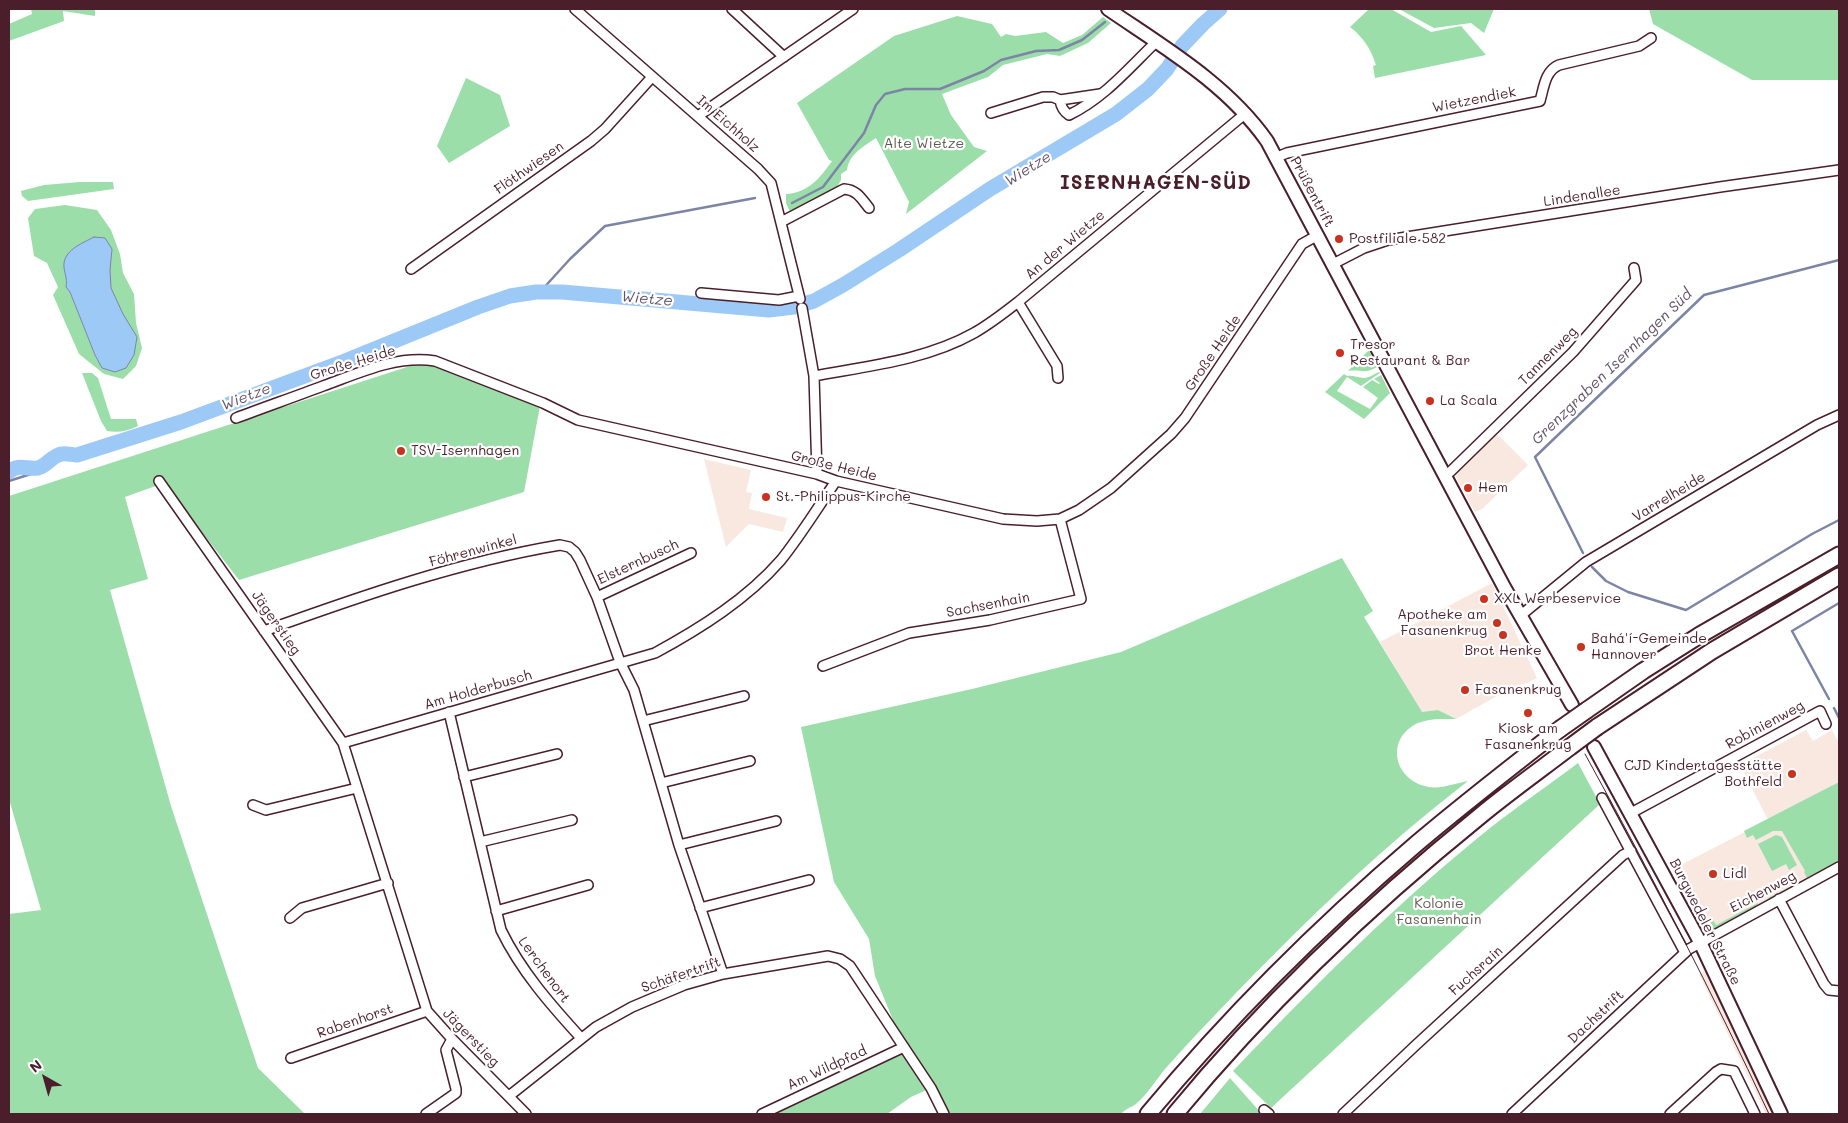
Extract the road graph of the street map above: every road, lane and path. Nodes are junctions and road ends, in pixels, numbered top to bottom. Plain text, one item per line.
1 (575, 9) edge
2 (732, 9) edge
3 (853, 9) edge
4 (1108, 9) edge
5 (1652, 38) dead end
6 (1156, 42) junction
7 (784, 56) junction
8 (652, 76) junction
9 (1104, 93) junction
10 (1060, 100) junction
11 (991, 113) dead end
12 (1246, 114) junction
13 (698, 116) junction
14 (1277, 157) junction
15 (1839, 170) edge
16 (868, 208) dead end
17 (781, 222) junction
18 (1318, 235) junction
19 (1333, 264) junction
20 (1634, 268) dead end
21 (411, 269) dead end
22 (701, 293) dead end
23 (801, 301) junction
24 (1018, 302) junction
25 (814, 376) junction
26 (1058, 378) dead end
27 (1839, 416) edge
28 (236, 418) dead end
29 (817, 474) junction
30 (1445, 475) junction
31 (159, 480) dead end
32 (836, 481) junction
33 (1060, 519) junction
34 (691, 552) dead end
35 (1839, 554) edge
36 (1839, 576) edge
37 (597, 597) junction
38 (1520, 616) junction
39 (264, 631) junction
40 (620, 662) junction
41 (823, 666) dead end
42 (744, 696) dead end
43 (1572, 705) dead end
44 (449, 712) junction
45 (643, 722) junction
46 (1826, 724) dead end
47 (343, 743) junction
48 (1594, 747) dead end
49 (556, 754) dead end
50 (750, 761) dead end
51 (464, 777) junction
52 (661, 783) junction
53 (357, 788) junction
54 (1602, 798) dead end
55 (253, 805) dead end
56 (1630, 813) junction
57 (572, 820) dead end
58 (776, 821) dead end
59 (480, 842) junction
60 (679, 846) junction
61 (1631, 851) junction
62 (1839, 867) edge
63 (809, 880) dead end
64 (388, 883) junction
65 (588, 885) dead end
66 (1780, 899) junction
67 (700, 908) junction
68 (496, 911) junction
69 (290, 918) dead end
70 (1700, 942) junction
71 (1685, 953) junction
72 (723, 974) junction
73 (1839, 991) edge
74 (427, 1011) junction
75 (581, 1038) junction
76 (452, 1039) junction
77 (904, 1047) junction
78 (291, 1058) dead end
79 (509, 1096) junction
80 (426, 1114) edge
81 (526, 1114) edge
82 (762, 1114) edge
83 (944, 1114) edge
84 (1148, 1114) edge
85 (1175, 1114) edge
86 (1343, 1114) edge
87 (1512, 1114) edge
88 (1670, 1114) edge
89 (1756, 1114) edge
90 (1781, 1114) edge

1 - 8 street, Im Eichholz
2 - 7 street
3 - 7 street
4 - 6 main road, Prüßentrift
5 - 14 street, Wietzendiek
6 - 9 street
6 - 12 main road, Prüßentrift
7 - 13 street
8 - 13 street, Im Eichholz
8 - 21 street, Flöthwiesen
9 - 10 street
9 - 10 street
10 - 11 street
12 - 14 main road, Prüßentrift
12 - 24 street, An der Wietze
13 - 17 street, Im Eichholz
14 - 18 main road, Prüßentrift
15 - 19 street, Lindenallee
16 - 17 street
17 - 23 street, Im Eichholz
18 - 19 main road, Prüßentrift
18 - 33 street, Große Heide
19 - 30 main road, Prüßentrift
20 - 30 street, Tannenweg
22 - 23 street
23 - 25 street, Im Eichholz
24 - 25 street, An der Wietze
24 - 26 street
25 - 29 street, Im Eichholz
27 - 38 street, Varrelheide
28 - 29 street, Große Heide
29 - 32 street, Große Heide
30 - 38 main road, Prüßentrift
31 - 39 street, Jägerstieg
32 - 33 street, Große Heide
32 - 40 street, Am Holderbusch
33 - 41 street, Sachsenhain
34 - 37 street, Elsternbusch
35 - 84 highway, bridge
36 - 85 highway, bridge
37 - 39 street, Föhrenwinkel
37 - 40 street, Föhrenwinkel
38 - 43 main road
39 - 47 street, Jägerstieg
40 - 44 street, Am Holderbusch
40 - 45 street, Föhrenwinkel
42 - 45 street
44 - 47 street, Am Holderbusch
44 - 51 street, Lerchenort
45 - 52 street, Föhrenwinkel
46 - 56 street, Robinienweg
47 - 53 street, Jägerstieg
48 - 56 main road, Burgwedeler Straße
49 - 51 street
50 - 52 street
51 - 59 street, Lerchenort
52 - 60 street, Föhrenwinkel
53 - 55 street
53 - 64 street, Jägerstieg
54 - 61 street
56 - 70 main road, Burgwedeler Straße
57 - 59 street
58 - 60 street
59 - 68 street, Lerchenort
60 - 67 street, Föhrenwinkel
61 - 71 street
61 - 86 street, Fuchsrain
62 - 66 street, Eichenweg
63 - 67 street
64 - 69 street
64 - 74 street, Jägerstieg
65 - 68 street
66 - 70 street, Eichenweg
66 - 73 street
67 - 72 street, Föhrenwinkel
68 - 75 street, Lerchenort
70 - 71 street, Dachstrift
70 - 90 main road, Burgwedeler Straße
71 - 87 street, Dachstrift
72 - 75 street, Schäfertrift
72 - 77 street, Schäfertrift
74 - 76 street, Jägerstieg
74 - 78 street, Rabenhorst
75 - 79 street, Schäfertrift
76 - 79 street, Jägerstieg
76 - 80 street
77 - 82 street, Am Wildpfad
77 - 83 street, Schäfertrift
79 - 81 street, Jägerstieg
88 - 89 street

